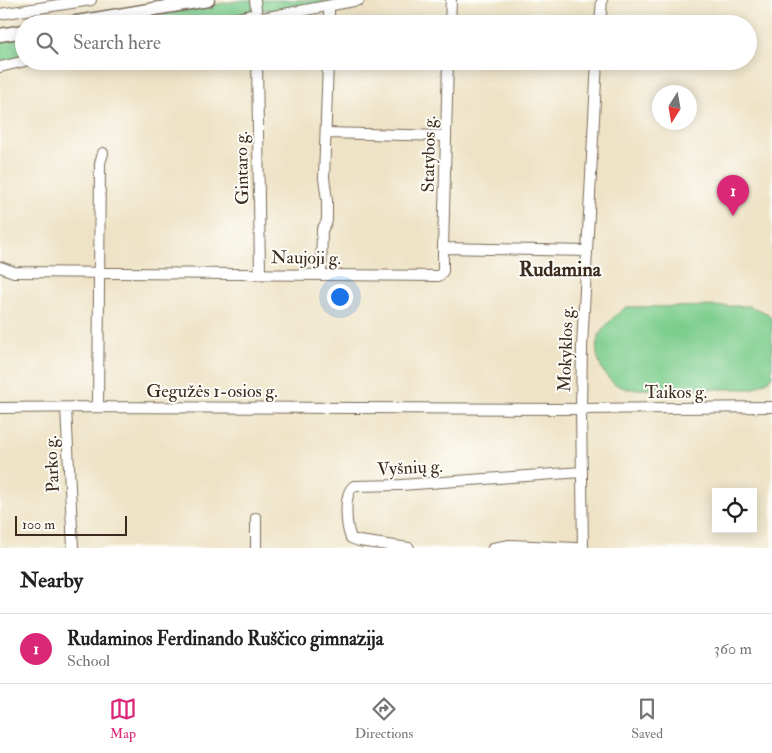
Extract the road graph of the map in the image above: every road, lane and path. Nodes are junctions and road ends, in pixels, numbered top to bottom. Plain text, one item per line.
1 (92, 0) edge
2 (208, 0) edge
3 (255, 0) edge
4 (359, 0) edge
5 (451, 0) edge
6 (602, 0) edge
7 (329, 6) junction
8 (0, 14) edge
9 (119, 15) edge
10 (257, 15) edge
11 (279, 15) edge
12 (329, 15) edge
13 (450, 15) edge
14 (601, 15) edge
15 (15, 32) edge
16 (0, 35) edge
17 (15, 63) edge
18 (0, 67) edge
19 (258, 70) edge
20 (328, 70) edge
21 (448, 70) edge
22 (597, 70) edge
23 (326, 133) junction
24 (446, 136) junction
25 (103, 153) dead end
26 (443, 248) junction
27 (587, 251) junction
28 (0, 267) edge
29 (100, 273) junction
30 (260, 274) junction
31 (321, 274) junction
32 (98, 407) junction
33 (772, 407) edge
34 (0, 408) edge
35 (66, 408) junction
36 (581, 409) junction
37 (582, 472) junction
38 (256, 518) dead end
39 (499, 547) edge
40 (73, 548) edge
41 (256, 548) edge
42 (409, 548) edge
43 (576, 548) edge
44 (583, 548) edge

1 - 8 street
2 - 9 main road
3 - 10 street
4 - 7 street
5 - 13 street
6 - 14 street
7 - 11 street
7 - 12 street
15 - 16 main road
17 - 18 street
19 - 30 street, Gintaro g.
20 - 23 street
21 - 24 street, Statybos g.
22 - 27 street, Mokyklos g.
23 - 24 street
23 - 31 street
24 - 26 street, Statybos g.
25 - 29 street
26 - 27 street
26 - 31 street, Naujoji g.
27 - 36 street, Mokyklos g.
28 - 29 street, Naujoji g.
29 - 30 street, Naujoji g.
29 - 32 street
30 - 31 street, Naujoji g.
32 - 35 street, Gegužės 1-osios g.
32 - 36 street, Gegužės 1-osios g.
33 - 36 street, Taikos g.
34 - 35 street, Gegužės 1-osios g.
35 - 40 street, Parko g.
36 - 37 street, Mokyklos g.
37 - 42 street, Vyšnių g.
37 - 44 street, Mokyklos g.
38 - 41 street
39 - 43 street

